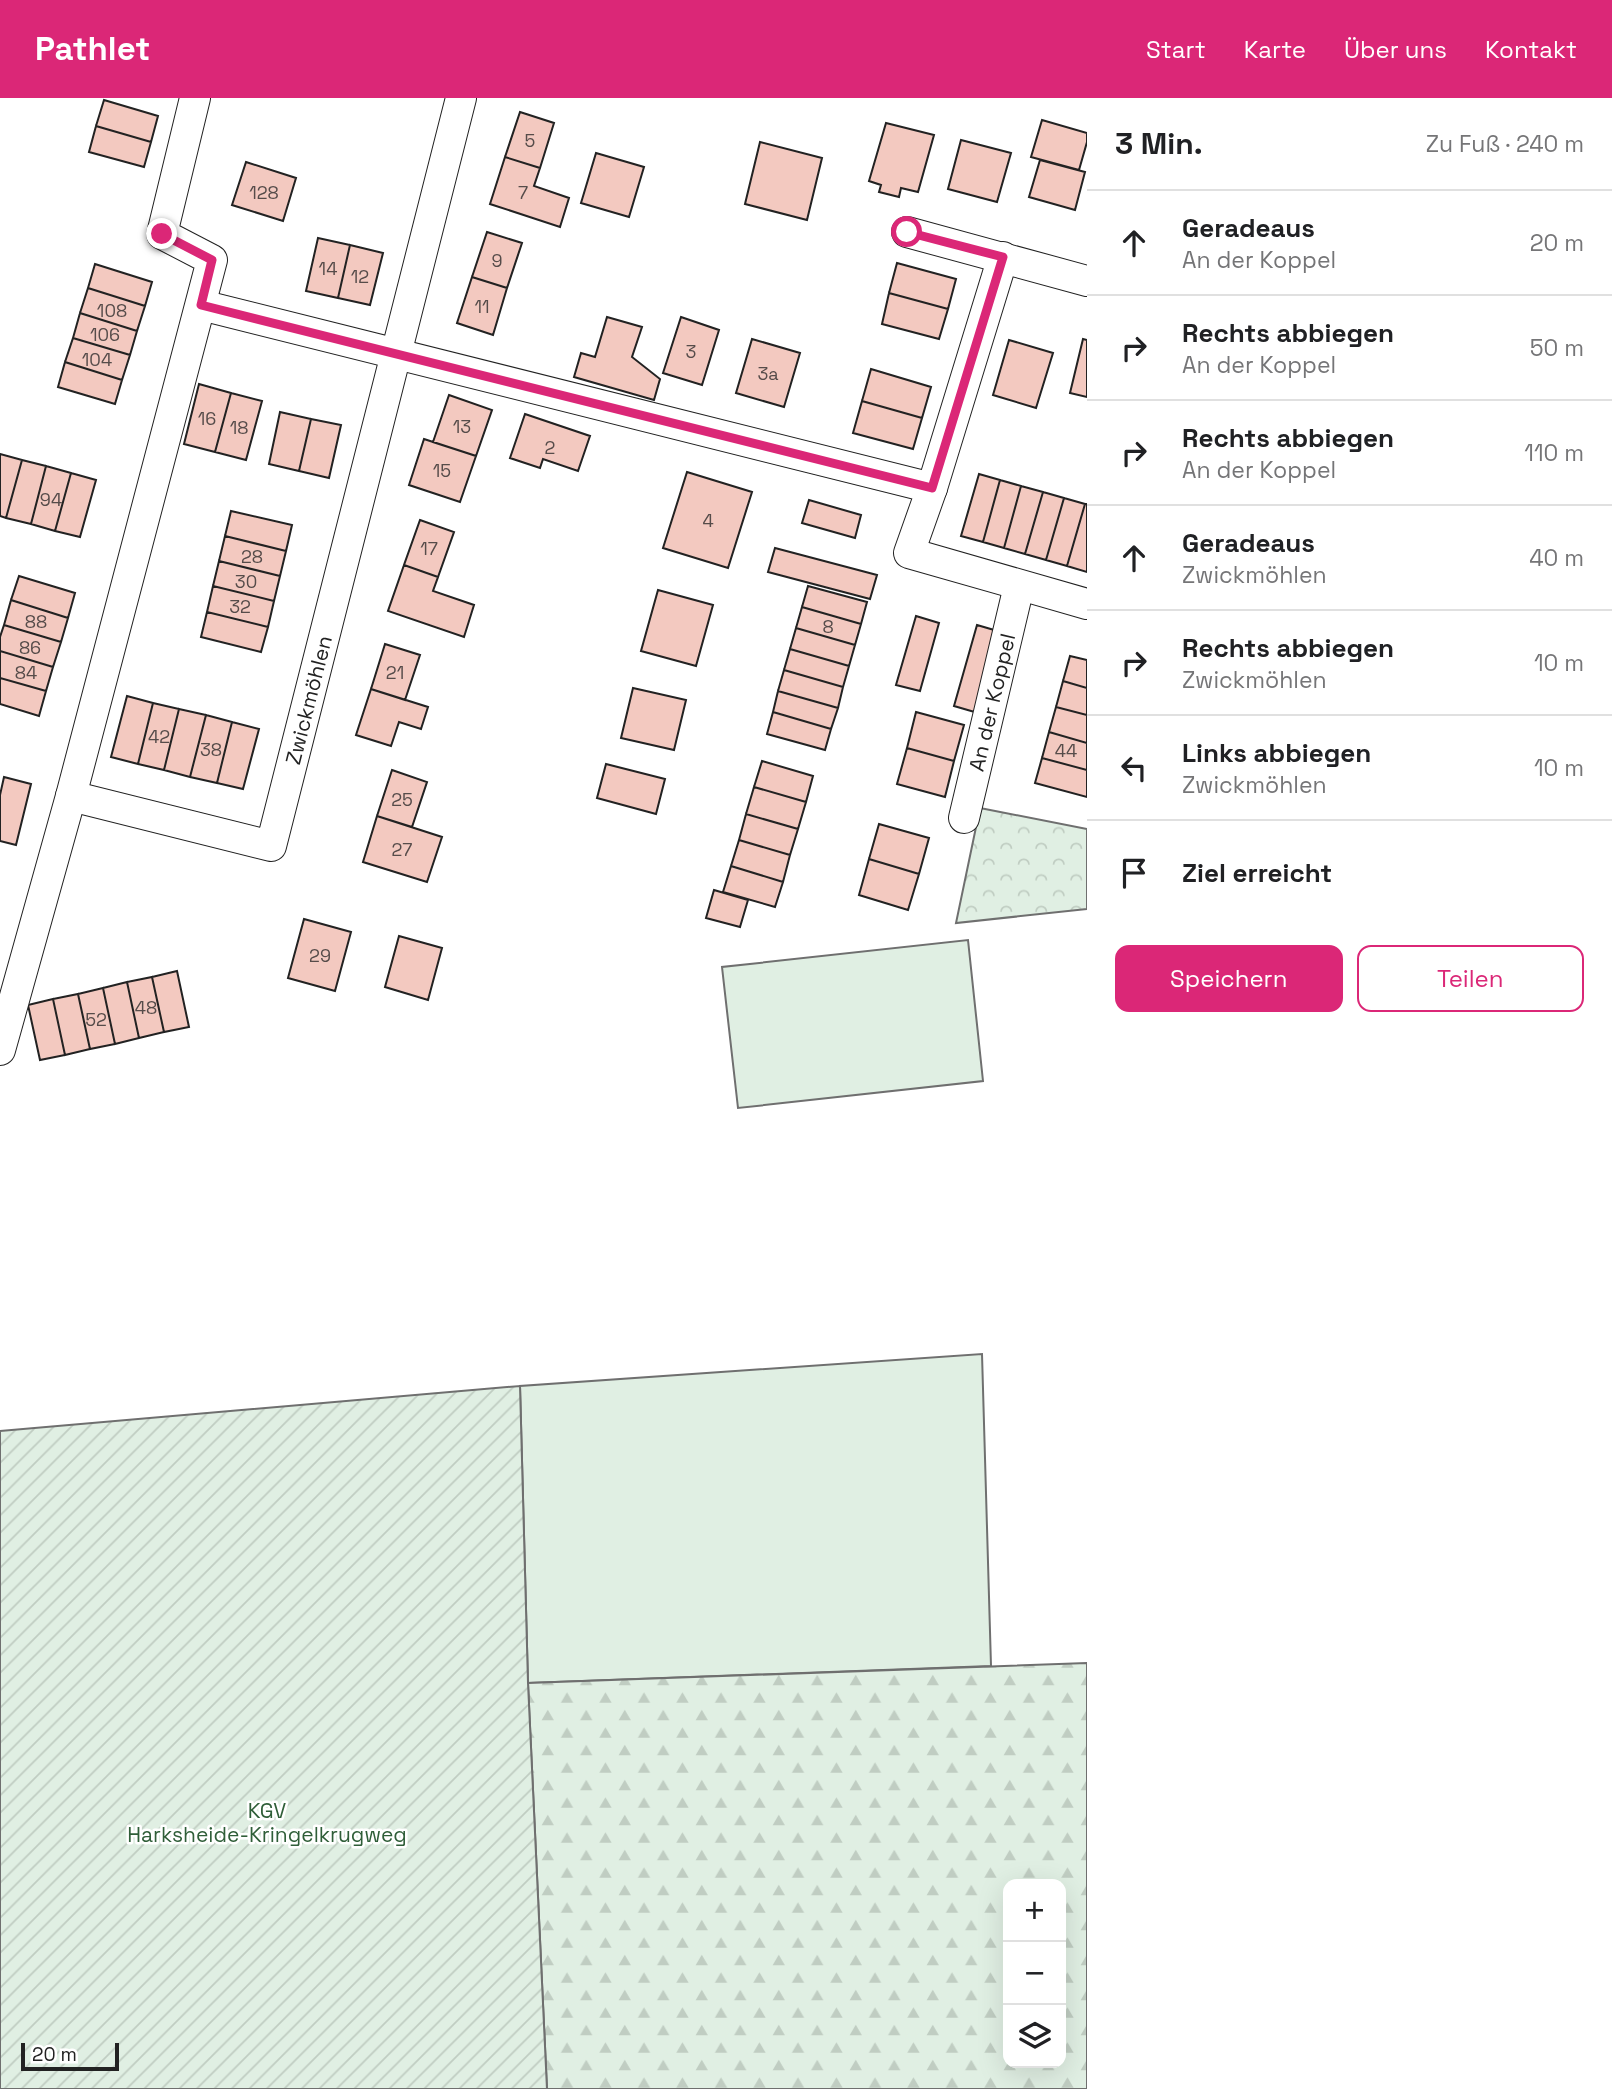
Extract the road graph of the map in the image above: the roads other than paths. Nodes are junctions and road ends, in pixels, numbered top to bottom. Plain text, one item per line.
1 (195, 98) edge
2 (461, 98) edge
3 (907, 232) dead end
4 (1003, 257) junction
5 (1087, 281) edge
6 (201, 305) junction
7 (395, 355) junction
8 (932, 488) junction
9 (1019, 586) junction
10 (1087, 604) edge
11 (72, 796) junction
12 (964, 818) dead end
13 (0, 1050) edge

1 - 6 street
2 - 7 street, Zwickmöhlen
3 - 4 street
4 - 5 street
4 - 8 street
6 - 7 street
6 - 11 street
7 - 8 street
7 - 11 street, Zwickmöhlen
8 - 9 street
9 - 10 street
9 - 12 street, An der Koppel
11 - 13 street

